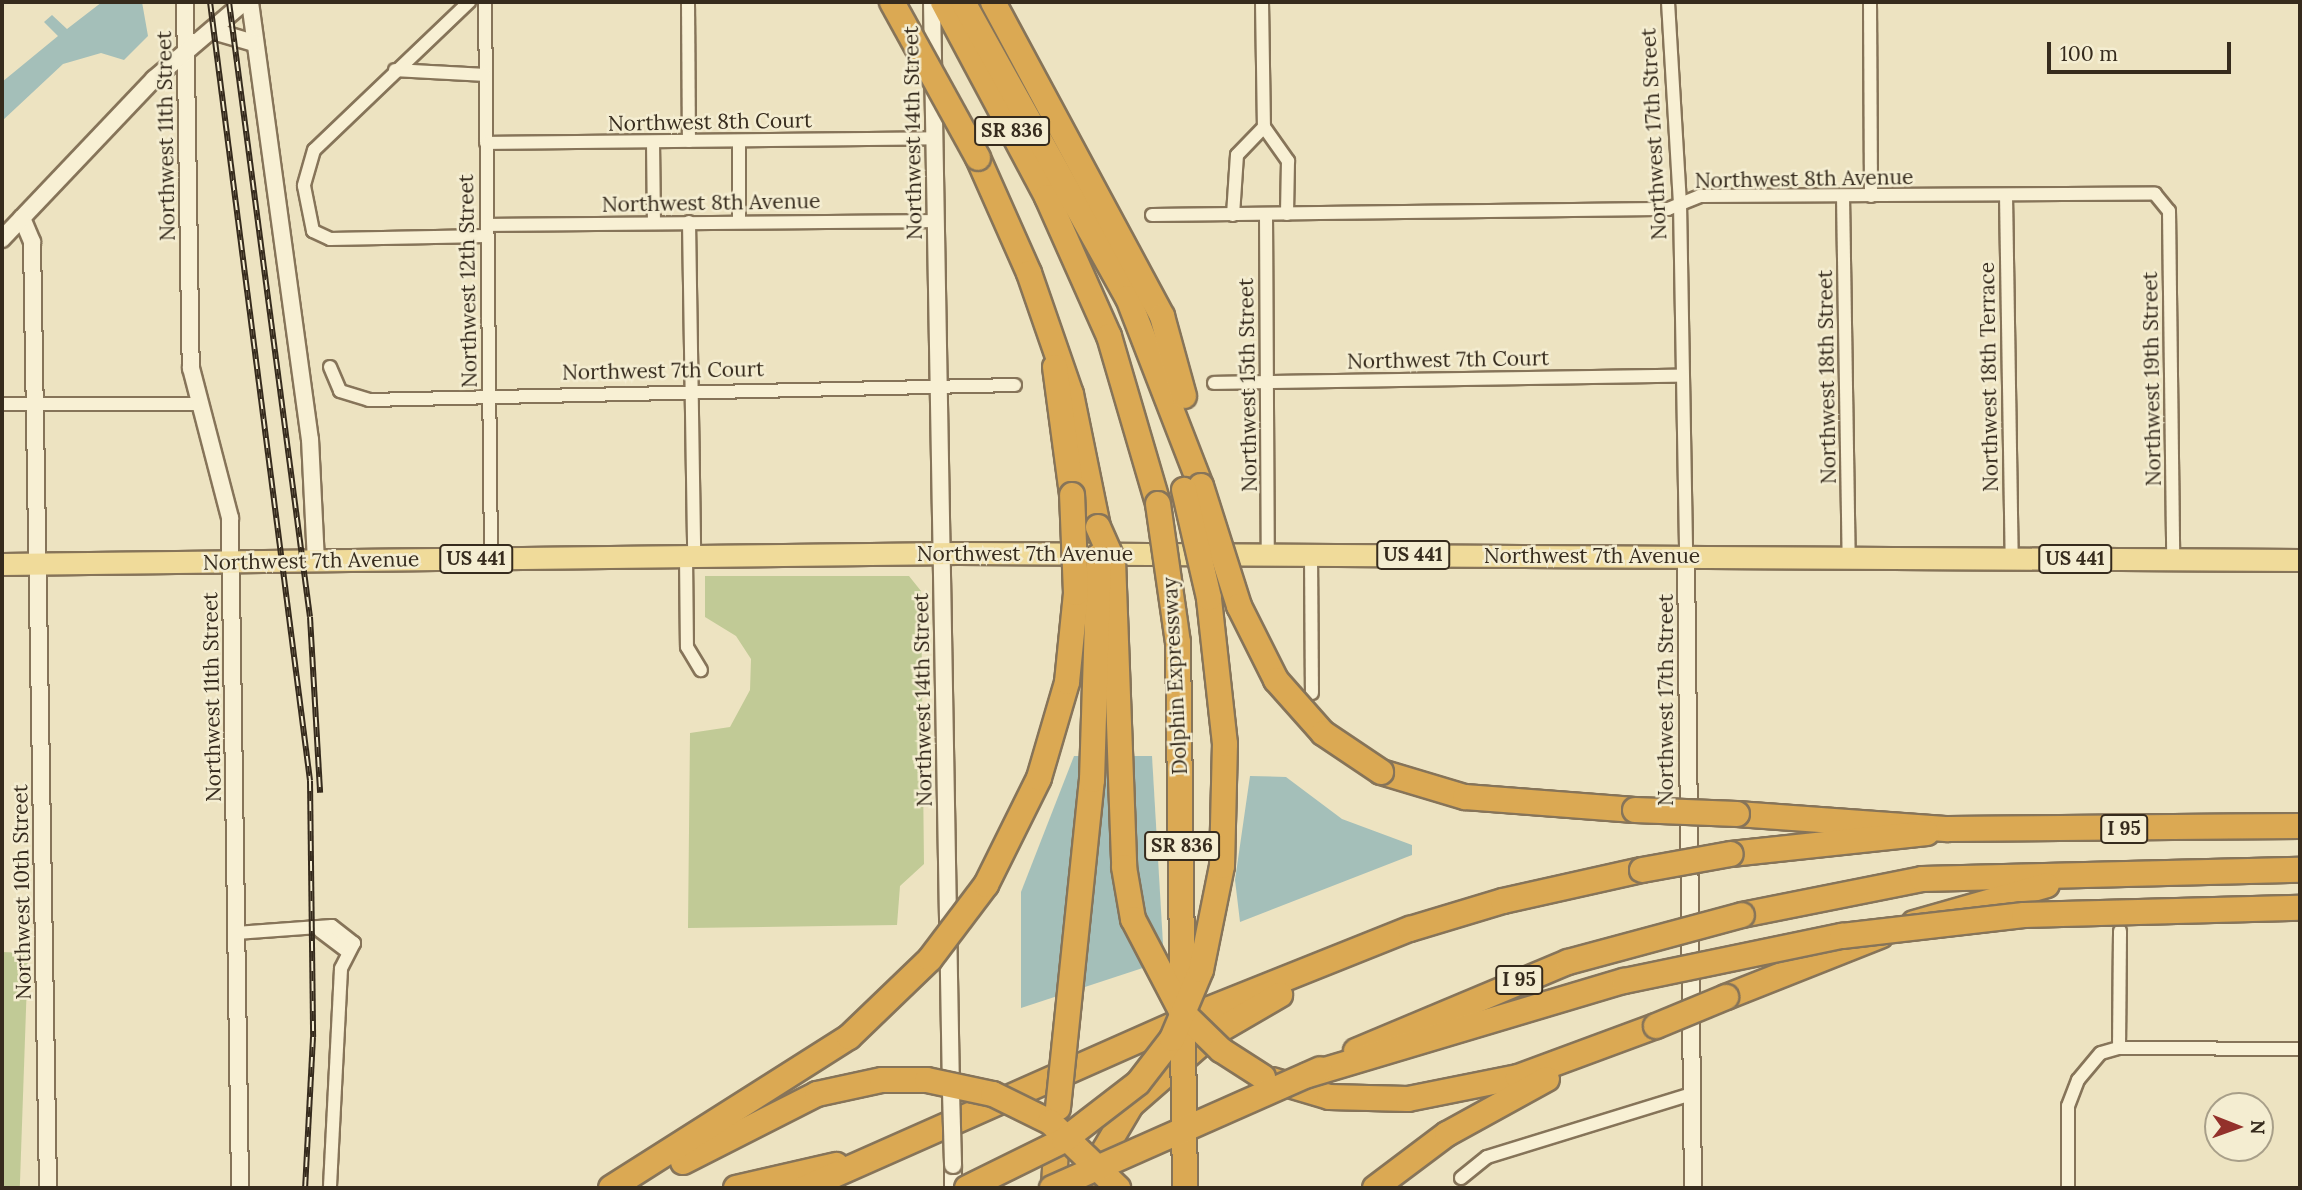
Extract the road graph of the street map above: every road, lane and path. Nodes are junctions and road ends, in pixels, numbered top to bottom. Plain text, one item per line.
1 (185, 2) edge
2 (244, 2) edge
3 (250, 2) edge
4 (469, 2) edge
5 (485, 2) edge
6 (688, 2) edge
7 (892, 2) edge
8 (932, 2) edge
9 (943, 2) edge
10 (963, 2) edge
11 (993, 2) edge
12 (1262, 2) edge
13 (1668, 2) edge
14 (1870, 2) edge
15 (214, 32) junction
16 (254, 43) junction
17 (187, 52) junction
18 (396, 70) junction
19 (485, 75) junction
20 (1264, 127) junction
21 (934, 138) junction
22 (689, 141) junction
23 (739, 141) junction
24 (653, 142) junction
25 (486, 143) junction
26 (2006, 195) junction
27 (1843, 196) junction
28 (1871, 196) junction
29 (1047, 197) junction
30 (2164, 198) joint
31 (1680, 203) junction
32 (1266, 214) junction
33 (1287, 214) junction
34 (1152, 215) dead end
35 (1233, 215) junction
36 (22, 218) junction
37 (936, 221) junction
38 (654, 222) junction
39 (690, 222) junction
40 (739, 222) junction
41 (487, 231) junction
42 (2, 239) edge
43 (330, 367) dead end
44 (1682, 376) junction
45 (1267, 382) junction
46 (1214, 383) dead end
47 (1015, 385) dead end
48 (937, 387) junction
49 (692, 390) junction
50 (489, 395) junction
51 (2, 404) edge
52 (34, 404) junction
53 (197, 404) junction
54 (1193, 488) junction
55 (1083, 494) junction
56 (1098, 527) junction
57 (940, 553) junction
58 (1268, 555) junction
59 (1311, 555) junction
60 (690, 556) junction
61 (1686, 556) junction
62 (1849, 558) junction
63 (491, 559) junction
64 (2012, 559) junction
65 (2173, 560) junction
66 (2300, 560) edge
67 (316, 561) junction
68 (231, 562) junction
69 (39, 563) junction
70 (2, 564) edge
71 (701, 670) dead end
72 (1312, 693) dead end
73 (2300, 826) edge
74 (1948, 829) junction
75 (2300, 870) edge
76 (2110, 875) junction
77 (2300, 908) edge
78 (2120, 931) dead end
79 (236, 933) junction
80 (1331, 959) junction
81 (2119, 1048) junction
82 (2300, 1049) edge
83 (1589, 1052) junction
84 (1308, 1075) junction
85 (1692, 1094) junction
86 (851, 1167) junction
87 (1461, 1178) dead end
88 (48, 1188) edge
89 (240, 1188) edge
90 (330, 1188) edge
91 (611, 1188) edge
92 (623, 1188) edge
93 (736, 1188) edge
94 (805, 1188) edge
95 (953, 1188) edge
96 (967, 1188) edge
97 (1053, 1188) edge
98 (1082, 1188) edge
99 (1118, 1188) edge
100 (1185, 1188) edge
101 (1375, 1188) edge
102 (1693, 1188) edge
103 (2068, 1188) edge

1 - 17 street, Northwest 11th Street
2 - 15 street
3 - 16 street
4 - 18 street
5 - 19 street, Northwest 12th Street
6 - 22 street
7 - 55 highway, bridge
8 - 21 street, Northwest 14th Street
9 - 29 highway, Dolphin Expressway / SR 836
10 - 54 highway
11 - 54 highway
12 - 20 street
13 - 31 street, Northwest 17th Street
14 - 28 street
15 - 16 street
15 - 17 street
16 - 67 street
17 - 36 street
17 - 53 street, Northwest 11th Street
18 - 19 street
18 - 41 street, Northwest 8th Avenue
19 - 25 street, Northwest 12th Street
20 - 33 street
20 - 35 street
21 - 23 street, Northwest 8th Court
21 - 37 street, Northwest 14th Street
22 - 23 street, Northwest 8th Court
22 - 24 street, Northwest 8th Court
23 - 40 street
24 - 25 street, Northwest 8th Court
24 - 38 street
25 - 41 street, Northwest 12th Street
26 - 28 street, Northwest 8th Avenue
26 - 30 street, Northwest 8th Avenue
26 - 64 street, Northwest 18th Terrace
27 - 28 street, Northwest 8th Avenue
27 - 31 street, Northwest 8th Avenue
27 - 62 street, Northwest 18th Street
29 - 54 highway
29 - 100 highway, Dolphin Expressway / SR 836, bridge
30 - 65 street, Northwest 19th Street
31 - 33 street, Northwest 8th Avenue
31 - 44 street, Northwest 17th Street
32 - 33 street, Northwest 8th Avenue
32 - 35 street, Northwest 8th Avenue
32 - 45 street, Northwest 15th Street
34 - 35 street, Northwest 8th Avenue
36 - 42 street
36 - 52 street, Northwest 10th Street
37 - 40 street, Northwest 8th Avenue
37 - 48 street, Northwest 14th Street
38 - 39 street, Northwest 8th Avenue
38 - 41 street, Northwest 8th Avenue
39 - 40 street, Northwest 8th Avenue
39 - 49 street
41 - 50 street, Northwest 12th Street
43 - 50 street, Northwest 7th Court
44 - 45 street, Northwest 7th Court
44 - 61 street, Northwest 17th Street
45 - 46 street, Northwest 7th Court
45 - 58 street, Northwest 15th Street
47 - 48 street, Northwest 7th Court
48 - 49 street, Northwest 7th Court
48 - 57 street, Northwest 14th Street
49 - 50 street, Northwest 7th Court
49 - 60 street
50 - 63 street, Northwest 12th Street
51 - 52 street
52 - 53 street
52 - 69 street, Northwest 10th Street
53 - 68 street, Northwest 11th Street
54 - 74 highway, bridge
54 - 96 highway, bridge
55 - 56 highway
55 - 91 highway, bridge
56 - 83 highway, bridge
56 - 97 highway, bridge
57 - 58 main road, Northwest 7th Avenue / US 441
57 - 60 main road, Northwest 7th Avenue / US 441
57 - 95 street, Northwest 14th Street, bridge
58 - 59 main road, Northwest 7th Avenue / US 441
59 - 61 main road, Northwest 7th Avenue / US 441
59 - 72 street
60 - 63 main road, Northwest 7th Avenue / US 441
60 - 71 street
61 - 62 main road, Northwest 7th Avenue / US 441
61 - 85 street, Northwest 17th Street
62 - 64 main road, Northwest 7th Avenue / US 441
63 - 67 main road, Northwest 7th Avenue / US 441
64 - 65 main road, Northwest 7th Avenue / US 441
65 - 66 main road, Northwest 7th Avenue / US 441
67 - 68 main road, Northwest 7th Avenue / US 441
68 - 69 main road, Northwest 7th Avenue / US 441
68 - 79 street, Northwest 11th Street
69 - 70 main road, Northwest 7th Avenue / US 441
69 - 88 street, Northwest 10th Street
73 - 74 highway, I 95
74 - 80 highway, I 95, bridge
75 - 76 highway, I 95
76 - 83 highway, bridge
76 - 84 highway, I 95, bridge
77 - 84 highway, bridge
78 - 81 street
79 - 89 street, Northwest 11th Street
79 - 90 street
80 - 86 highway, I 95
80 - 98 highway
81 - 82 street
81 - 103 street
83 - 101 highway
84 - 97 highway, I 95, bridge
85 - 87 street
85 - 102 street, Northwest 17th Street
86 - 93 highway
86 - 94 highway, I 95
92 - 99 highway, bridge

